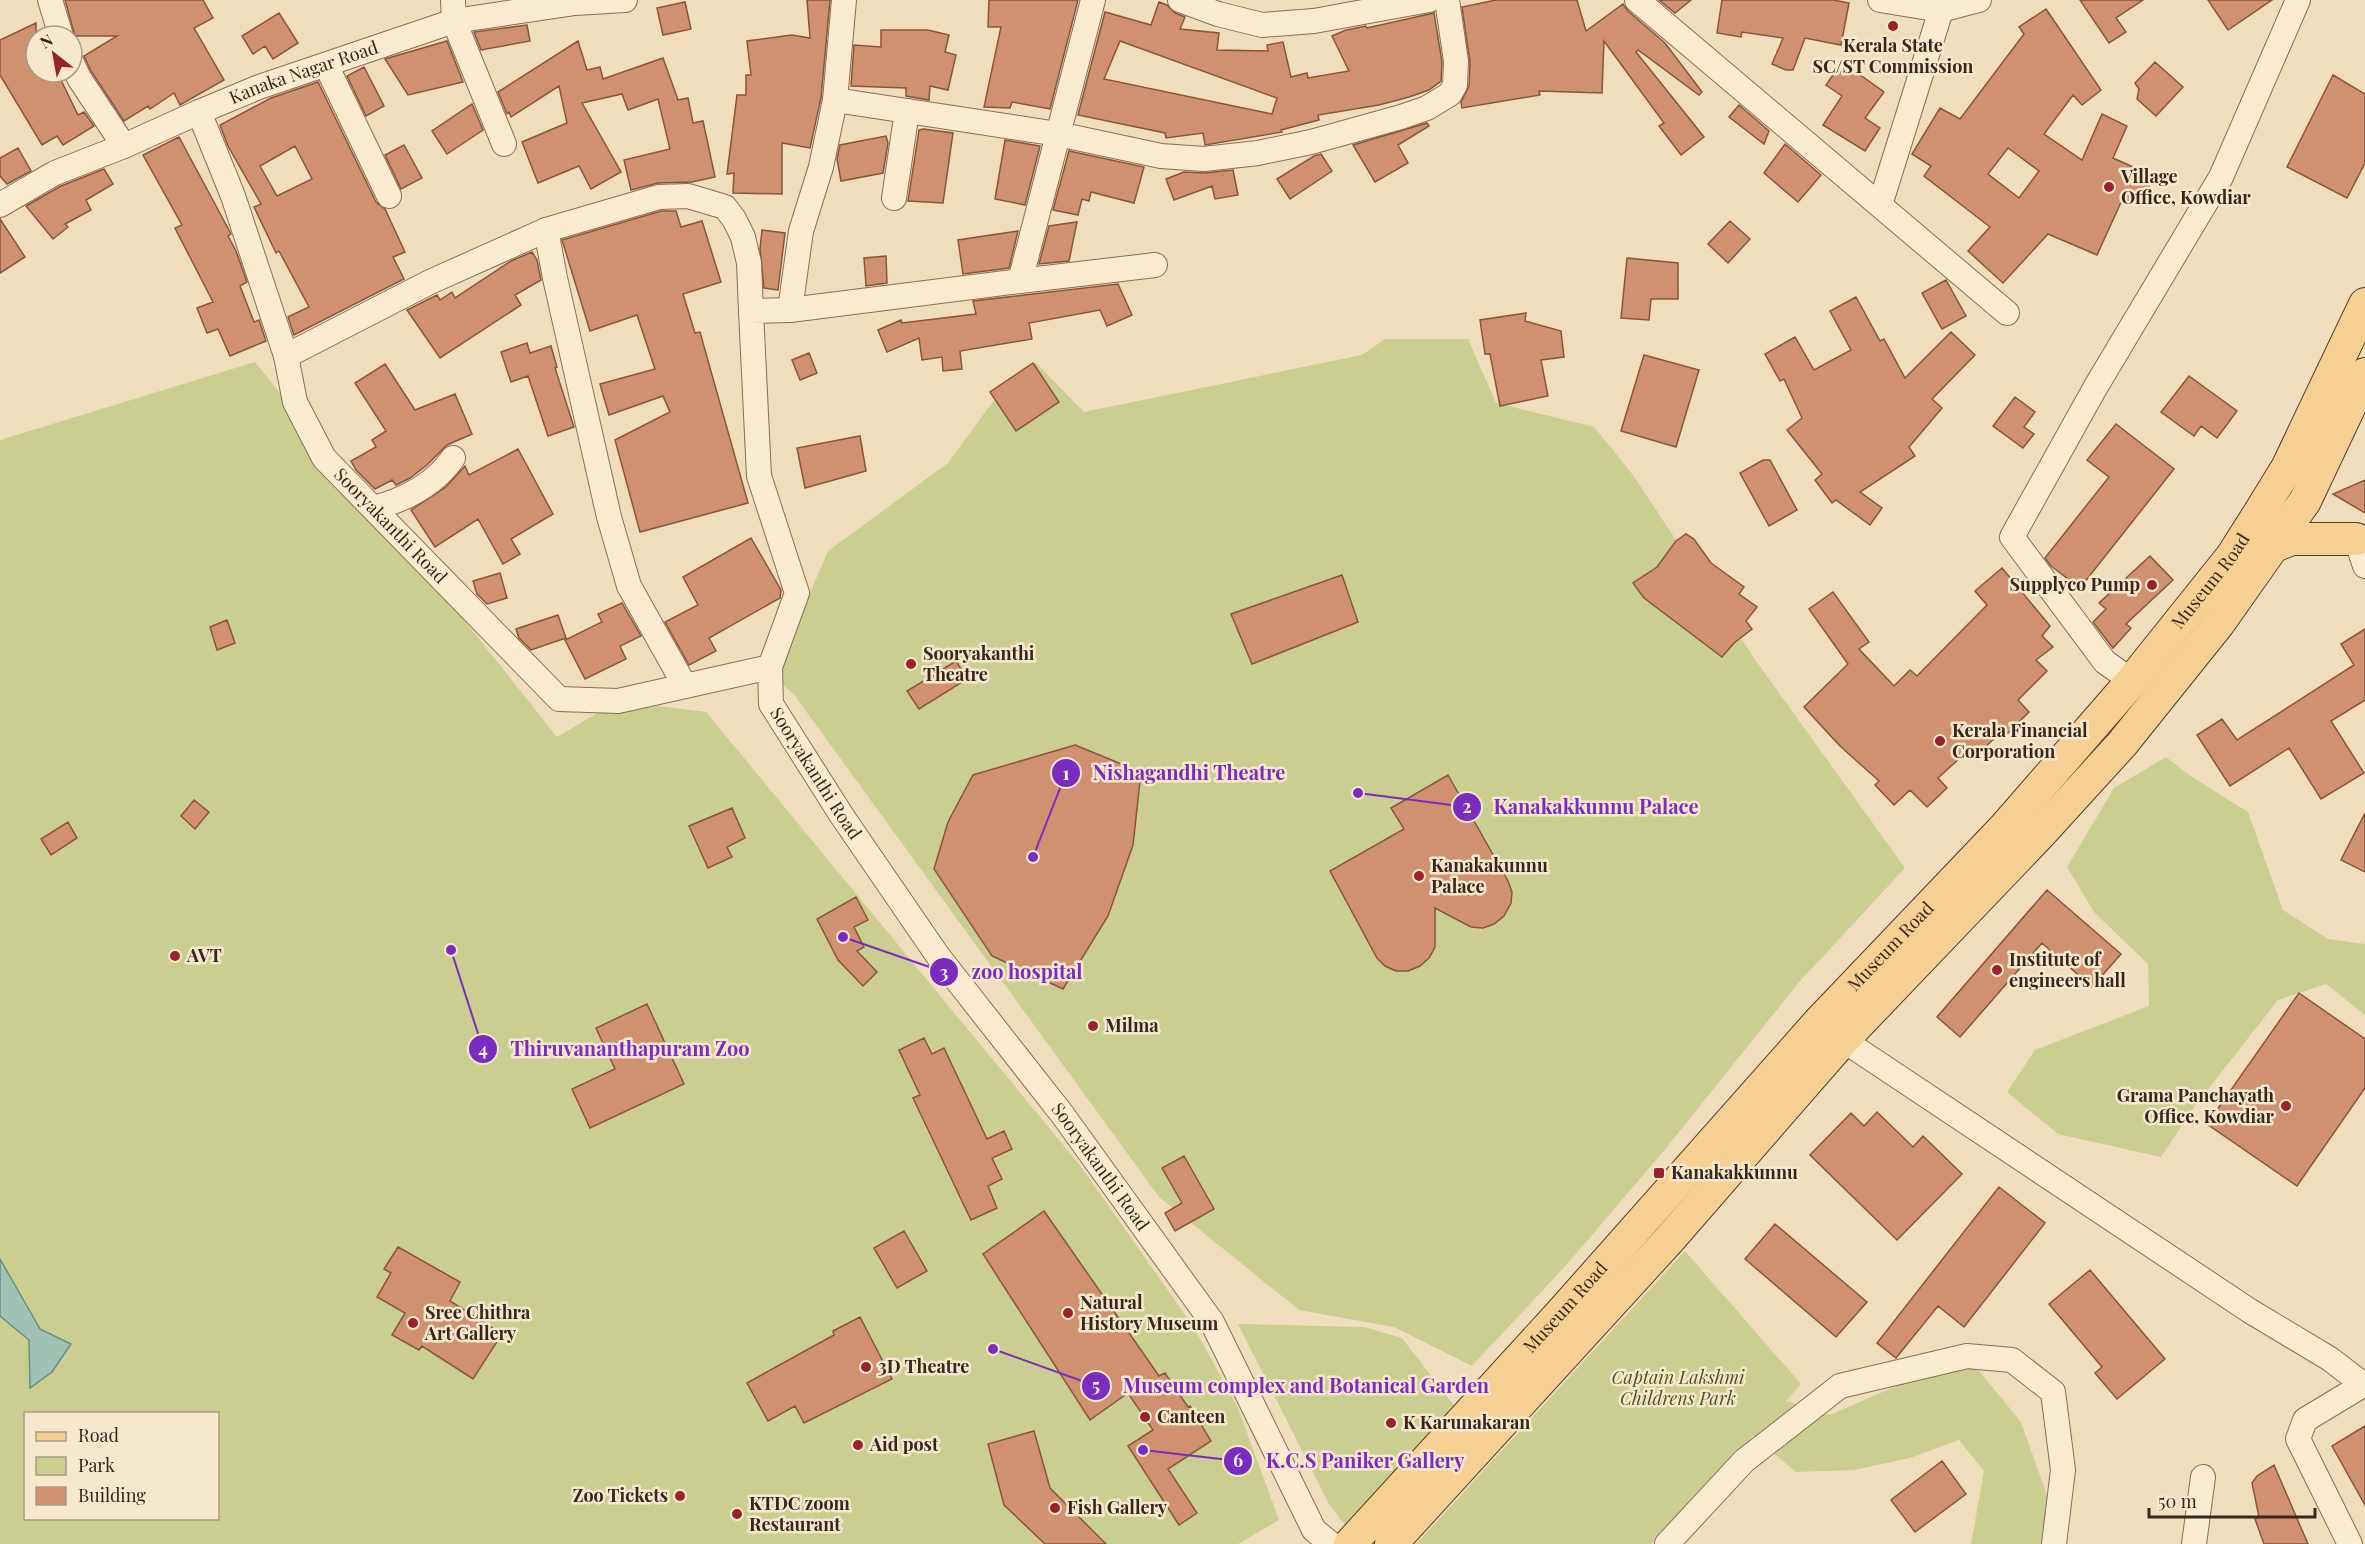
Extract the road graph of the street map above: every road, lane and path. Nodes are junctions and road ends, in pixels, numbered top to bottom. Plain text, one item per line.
1 (50, 0) edge
2 (625, 0) edge
3 (844, 0) edge
4 (1093, 0) edge
5 (1180, 0) edge
6 (1429, 0) edge
7 (1447, 0) edge
8 (1637, 0) edge
9 (1880, 0) edge
10 (1979, 0) edge
11 (2298, 0) edge
12 (574, 2) edge
13 (1941, 10) junction
14 (454, 11) edge
15 (57, 24) edge
16 (326, 65) junction
17 (83, 84) edge
18 (835, 100) junction
19 (907, 111) junction
20 (199, 112) junction
21 (1058, 134) junction
22 (504, 144) dead end
23 (124, 146) junction
24 (389, 196) dead end
25 (894, 198) dead end
26 (0, 205) edge
27 (1881, 205) junction
28 (546, 230) junction
29 (1155, 265) dead end
30 (1020, 281) junction
31 (2365, 304) edge
32 (790, 310) junction
33 (751, 311) junction
34 (2007, 313) dead end
35 (286, 356) junction
36 (2365, 374) edge
37 (453, 458) dead end
38 (2273, 490) junction
39 (2305, 501) junction
40 (374, 508) junction
41 (2274, 546) junction
42 (2362, 550) edge
43 (770, 667) junction
44 (2132, 681) junction
45 (685, 686) junction
46 (1843, 1040) junction
47 (2364, 1385) edge
48 (2203, 1477) dead end
49 (1331, 1544) edge
50 (1350, 1544) edge
51 (1391, 1544) edge
52 (1667, 1544) edge
53 (2054, 1544) edge
54 (2194, 1544) edge
55 (2350, 1544) edge

1 - 15 street
2 - 12 street, Kanaka Nagar Road
3 - 18 street
4 - 21 street
5 - 6 street
7 - 21 street
8 - 27 street
9 - 13 street
10 - 13 street
11 - 44 street
12 - 14 street, Kanaka Nagar Road
13 - 27 street
14 - 16 street, Kanaka Nagar Road
14 - 22 street
16 - 20 street, Kanaka Nagar Road
16 - 24 street
17 - 23 street
18 - 19 street
18 - 32 street
19 - 21 street
19 - 25 street
20 - 23 street, Kanaka Nagar Road
20 - 35 street, Sooryakanthi Road
21 - 30 street
23 - 26 street, Kanaka Nagar Road
27 - 34 street
28 - 33 street
28 - 35 street
28 - 45 street
29 - 30 street
30 - 32 street
31 - 38 main road, Museum Road
32 - 33 street
33 - 43 street
35 - 40 street, Sooryakanthi Road
36 - 39 main road, Museum Road
37 - 40 street
38 - 39 street
38 - 44 main road, Museum Road
39 - 41 main road, Museum Road
39 - 42 main road
40 - 45 street, Sooryakanthi Road
41 - 42 main road
41 - 46 main road, Museum Road
43 - 45 street, Sooryakanthi Road
43 - 49 street, Sooryakanthi Road
44 - 50 main road, Museum Road
46 - 47 street
46 - 51 main road, Museum Road
47 - 55 street
48 - 54 street
52 - 53 street

